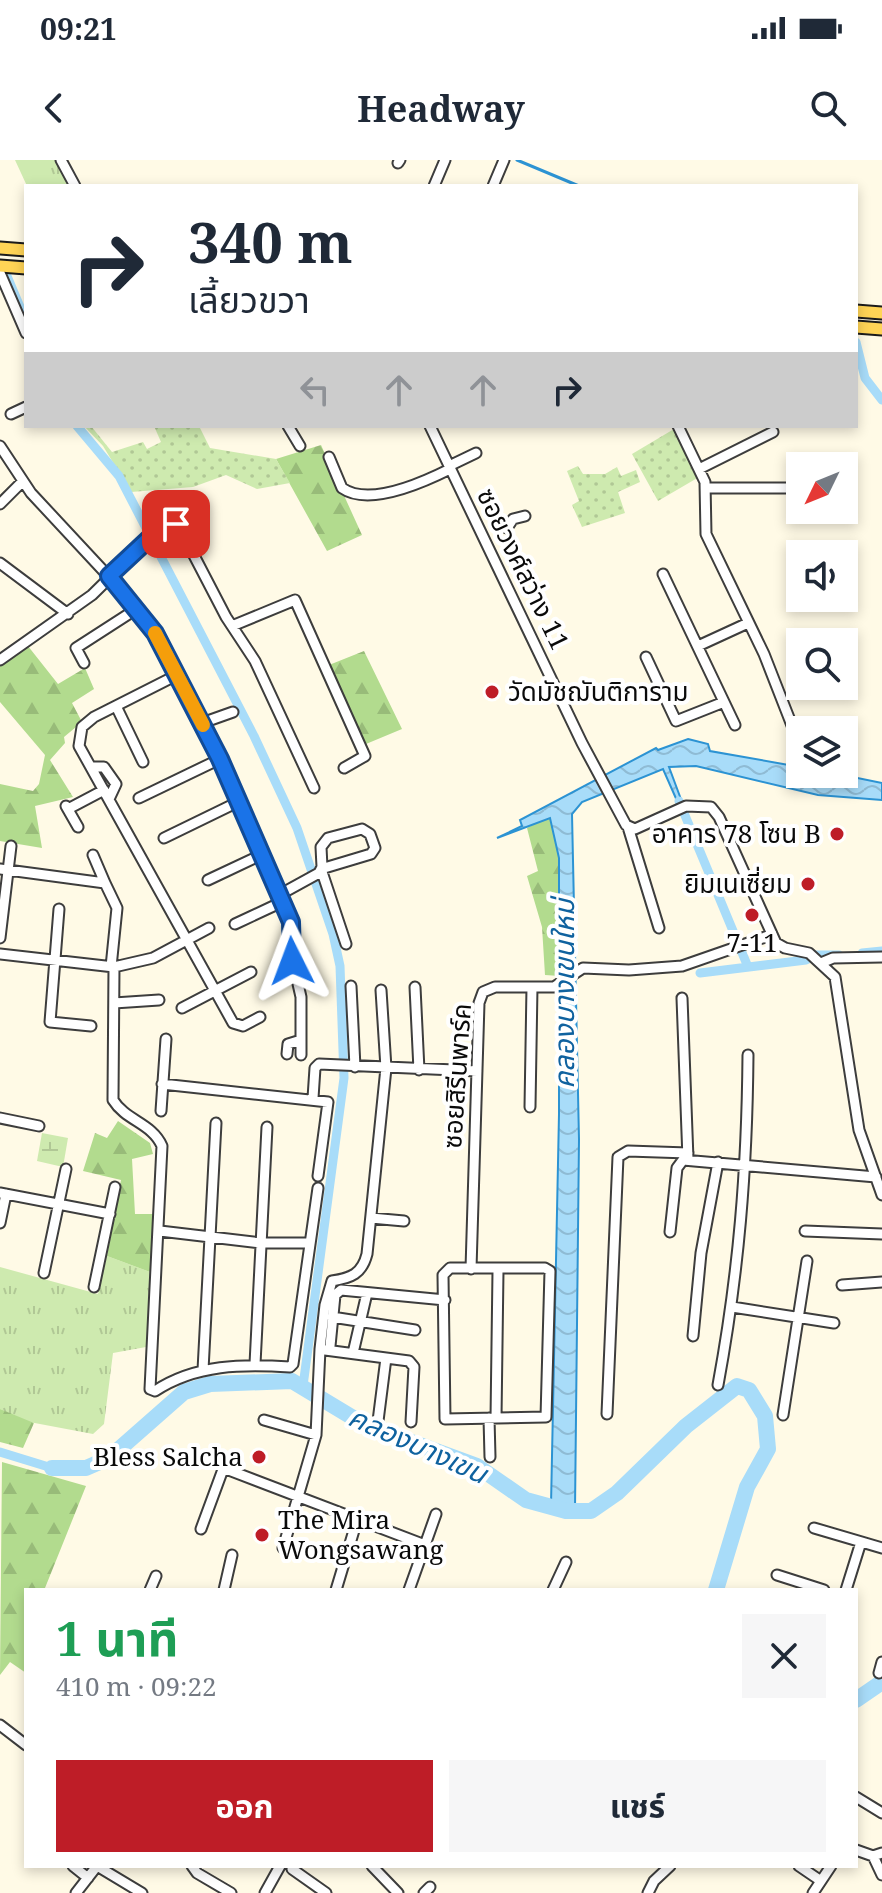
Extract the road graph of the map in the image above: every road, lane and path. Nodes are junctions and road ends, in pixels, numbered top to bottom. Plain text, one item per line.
1 (61, 160) edge
2 (445, 160) edge
3 (504, 160) edge
4 (74, 184) edge
5 (435, 184) edge
6 (494, 184) edge
7 (0, 248) edge
8 (24, 250) edge
9 (0, 266) edge
10 (24, 268) edge
11 (0, 273) edge
12 (858, 311) edge
13 (882, 313) edge
14 (858, 327) edge
15 (24, 328) edge
16 (882, 329) edge
17 (24, 408) edge
18 (11, 414) dead end
19 (289, 428) edge
20 (431, 428) edge
21 (679, 428) edge
22 (773, 432) dead end
23 (300, 446) dead end
24 (1, 450) edge
25 (476, 453) dead end
26 (329, 457) dead end
27 (450, 467) junction
28 (699, 469) junction
29 (23, 481) junction
30 (706, 488) junction
31 (786, 488) edge
32 (0, 504) edge
33 (525, 516) dead end
34 (507, 528) dead end
35 (0, 563) edge
36 (663, 574) dead end
37 (109, 576) junction
38 (138, 608) junction
39 (68, 614) junction
40 (748, 623) junction
41 (232, 626) junction
42 (698, 646) junction
43 (646, 657) dead end
44 (0, 660) edge
45 (84, 663) dead end
46 (177, 675) junction
47 (724, 702) junction
48 (116, 706) junction
49 (233, 712) dead end
50 (789, 716) edge
51 (202, 723) junction
52 (735, 725) dead end
53 (220, 759) junction
54 (143, 762) dead end
55 (344, 768) dead end
56 (314, 788) dead end
57 (106, 795) junction
58 (139, 798) dead end
59 (238, 802) junction
60 (78, 827) dead end
61 (628, 827) junction
62 (164, 838) dead end
63 (11, 846) dead end
64 (93, 855) dead end
65 (261, 855) junction
66 (4, 869) edge
67 (321, 869) junction
68 (208, 880) dead end
69 (105, 883) junction
70 (280, 898) junction
71 (59, 909) dead end
72 (235, 924) dead end
73 (209, 928) dead end
74 (659, 928) dead end
75 (771, 935) junction
76 (0, 938) edge
77 (188, 940) junction
78 (346, 944) dead end
79 (0, 954) edge
80 (882, 957) edge
81 (815, 958) junction
82 (55, 959) junction
83 (113, 967) junction
84 (251, 972) dead end
85 (351, 986) dead end
86 (415, 987) dead end
87 (532, 987) junction
88 (381, 990) dead end
89 (215, 991) junction
90 (682, 998) dead end
91 (159, 1000) dead end
92 (114, 1003) junction
93 (182, 1008) dead end
94 (260, 1017) dead end
95 (91, 1026) dead end
96 (166, 1039) dead end
97 (301, 1040) junction
98 (287, 1054) dead end
99 (301, 1055) dead end
100 (748, 1055) dead end
101 (355, 1067) junction
102 (386, 1068) junction
103 (419, 1070) junction
104 (477, 1071) junction
105 (162, 1084) junction
106 (313, 1098) junction
107 (530, 1107) dead end
108 (161, 1111) dead end
109 (0, 1118) edge
110 (216, 1123) dead end
111 (39, 1126) dead end
112 (267, 1127) dead end
113 (688, 1156) junction
114 (718, 1162) junction
115 (747, 1166) junction
116 (66, 1169) dead end
117 (318, 1176) dead end
118 (876, 1177) junction
119 (115, 1187) dead end
120 (318, 1188) dead end
121 (3, 1193) edge
122 (882, 1195) edge
123 (59, 1204) junction
124 (110, 1214) junction
125 (371, 1218) junction
126 (404, 1221) dead end
127 (0, 1223) edge
128 (160, 1231) junction
129 (805, 1231) dead end
130 (670, 1232) dead end
131 (882, 1234) edge
132 (210, 1238) junction
133 (261, 1243) junction
134 (309, 1243) junction
135 (807, 1261) dead end
136 (471, 1269) junction
137 (498, 1271) junction
138 (44, 1273) dead end
139 (882, 1282) edge
140 (842, 1285) dead end
141 (94, 1287) dead end
142 (367, 1293) junction
143 (445, 1300) junction
144 (732, 1307) junction
145 (800, 1316) junction
146 (332, 1317) junction
147 (360, 1322) junction
148 (834, 1323) dead end
149 (415, 1330) dead end
150 (693, 1336) dead end
151 (325, 1348) junction
152 (353, 1353) junction
153 (386, 1358) junction
154 (255, 1364) junction
155 (203, 1370) junction
156 (718, 1385) dead end
157 (607, 1414) dead end
158 (783, 1415) dead end
159 (492, 1418) junction
160 (264, 1420) dead end
161 (378, 1421) dead end
162 (411, 1422) dead end
163 (316, 1435) junction
164 (490, 1457) dead end
165 (298, 1496) junction
166 (436, 1514) dead end
167 (358, 1517) junction
168 (814, 1528) dead end
169 (201, 1529) dead end
170 (861, 1542) junction
171 (425, 1545) junction
172 (283, 1548) dead end
173 (882, 1548) edge
174 (232, 1555) dead end
175 (566, 1562) dead end
176 (777, 1575) dead end
177 (156, 1576) dead end
178 (151, 1588) edge
179 (224, 1588) edge
180 (337, 1588) edge
181 (410, 1588) edge
182 (554, 1588) edge
183 (818, 1588) edge
184 (847, 1588) edge
185 (882, 1662) edge
186 (879, 1673) dead end
187 (0, 1725) edge
188 (24, 1743) edge
189 (858, 1798) edge
190 (882, 1813) edge
191 (877, 1854) edge
192 (76, 1868) edge
193 (96, 1868) edge
194 (100, 1868) edge
195 (193, 1868) edge
196 (279, 1868) edge
197 (374, 1868) edge
198 (668, 1868) edge
199 (801, 1868) edge
200 (830, 1868) edge
201 (292, 1869) dead end
202 (882, 1875) edge
203 (88, 1878) junction
204 (820, 1888) edge
205 (76, 1893) edge
206 (142, 1893) edge
207 (231, 1893) edge
208 (265, 1893) edge
209 (326, 1893) edge
210 (398, 1893) edge
211 (648, 1893) edge

1 - 4 street
2 - 5 street
3 - 6 street
7 - 8 main road
9 - 10 main road
11 - 15 street
12 - 13 main road
14 - 16 main road
17 - 18 street
19 - 23 street
20 - 27 street, ซอยวงศ์สว่าง 11
21 - 28 street
22 - 28 street
24 - 29 street
25 - 27 street
26 - 27 street
27 - 61 street, ซอยวงศ์สว่าง 11
28 - 30 street
29 - 32 street
29 - 37 street
30 - 31 street
30 - 40 street
33 - 34 street
35 - 39 street
36 - 42 street
37 - 38 street
37 - 39 street
37 - 41 street
38 - 45 street
38 - 46 street
39 - 44 street
40 - 42 street
40 - 50 street
41 - 55 street
41 - 56 street
42 - 47 street
43 - 47 street
46 - 48 street
46 - 51 street
47 - 52 street
48 - 54 street
48 - 57 street
49 - 51 street
51 - 53 street
53 - 58 street
53 - 59 street
57 - 60 street
57 - 77 street
59 - 62 street
59 - 65 street
61 - 74 street, ซอยวงศ์สว่าง 11
61 - 75 street
63 - 66 street
64 - 69 street
65 - 68 street
65 - 70 street
66 - 69 street
66 - 76 street
67 - 67 street
67 - 70 street
67 - 78 street
69 - 83 street
70 - 72 street
70 - 97 street
71 - 82 street
73 - 77 street
75 - 81 street
75 - 87 street, ซอยสิรีนพาร์ค
77 - 83 street
77 - 89 street
79 - 82 street
80 - 81 street
81 - 118 street
82 - 83 street
82 - 95 street
83 - 92 street
84 - 89 street
85 - 101 street
86 - 103 street
87 - 104 street, ซอยสิรีนพาร์ค
87 - 107 street
88 - 102 street
89 - 93 street
89 - 94 street
90 - 113 street
91 - 92 street
92 - 128 street
96 - 105 street
97 - 98 street
97 - 99 street
100 - 115 street
101 - 102 street
101 - 106 street
102 - 103 street
102 - 125 street
103 - 104 street
104 - 136 street, ซอยสิรีนพาร์ค
105 - 106 street
105 - 108 street
106 - 117 street
109 - 111 street
110 - 132 street
112 - 133 street
113 - 114 street
113 - 130 street
113 - 157 street
114 - 115 street
114 - 150 street
115 - 118 street
115 - 144 street
116 - 123 street
118 - 122 street
119 - 124 street
120 - 134 street
121 - 123 street
121 - 127 street
123 - 124 street
123 - 138 street
124 - 141 street
125 - 126 street
125 - 151 street
128 - 132 street
128 - 155 street
129 - 131 street
132 - 133 street
132 - 155 street
133 - 134 street
133 - 154 street
134 - 154 street
135 - 145 street
136 - 137 street
136 - 143 street
137 - 159 street
137 - 159 street
139 - 140 street
142 - 143 street
142 - 146 street
142 - 147 street
143 - 159 street
144 - 145 street
144 - 156 street
145 - 148 street
145 - 158 street
146 - 147 street
146 - 151 street
147 - 149 street
147 - 152 street
151 - 152 street
151 - 163 street
152 - 153 street
153 - 161 street
153 - 162 street
154 - 155 street
159 - 164 street
160 - 163 street
163 - 165 street
165 - 167 street
165 - 169 street
165 - 172 street
166 - 171 street
167 - 171 street
167 - 180 street
168 - 170 street
170 - 173 street
170 - 184 street
171 - 181 street
174 - 179 street
175 - 182 street
176 - 183 street
177 - 178 street
185 - 186 street
187 - 188 street
189 - 190 street
191 - 202 street
192 - 203 street
193 - 203 street
194 - 206 street
195 - 207 street
196 - 208 street
197 - 210 street
198 - 211 street
199 - 204 street
200 - 204 street
201 - 209 street
203 - 205 street

